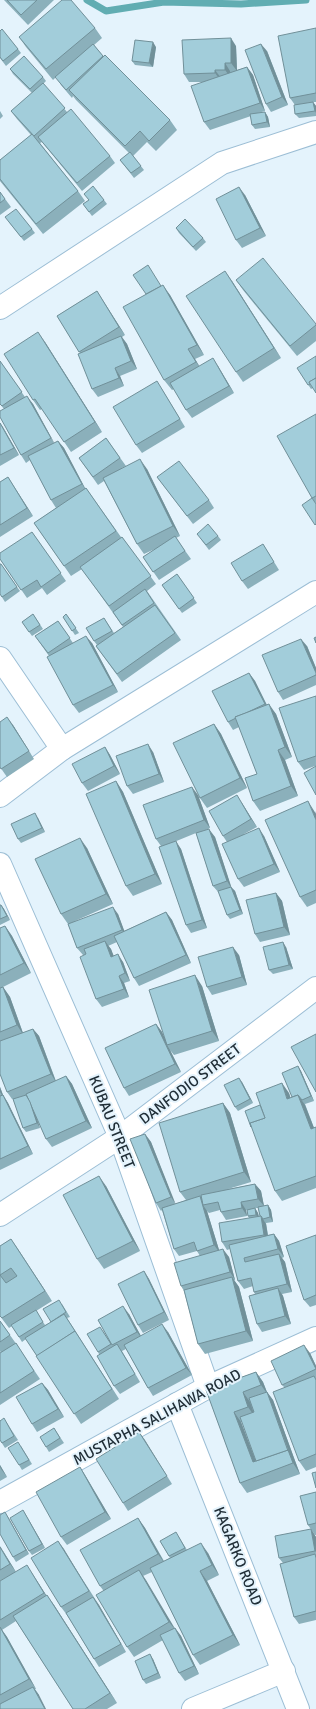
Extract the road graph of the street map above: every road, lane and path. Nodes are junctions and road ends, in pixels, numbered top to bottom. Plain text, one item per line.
1 (316, 132) edge
2 (0, 308) edge
3 (316, 592) edge
4 (0, 658) edge
5 (62, 749) junction
6 (0, 796) edge
7 (0, 864) edge
8 (316, 988) edge
9 (120, 1137) junction
10 (0, 1215) edge
11 (316, 1338) edge
12 (208, 1387) junction
13 (177, 1404) junction
14 (0, 1502) edge
15 (284, 1670) junction
16 (193, 1709) edge
17 (298, 1709) edge

1 - 2 street
3 - 5 street
4 - 5 street
5 - 6 street
7 - 9 street, KUBAU STREET
8 - 9 street, DANFODIO STREET
9 - 10 street, DANFODIO STREET
9 - 12 street, KUBAU STREET
11 - 12 street, MUSTAPHA SALIHAWA ROAD
12 - 13 street, MUSTAPHA SALIHAWA ROAD
13 - 14 street, MUSTAPHA SALIHAWA ROAD
13 - 15 street, KAGARKO ROAD
15 - 16 street
15 - 17 street, KAGARKO ROAD

